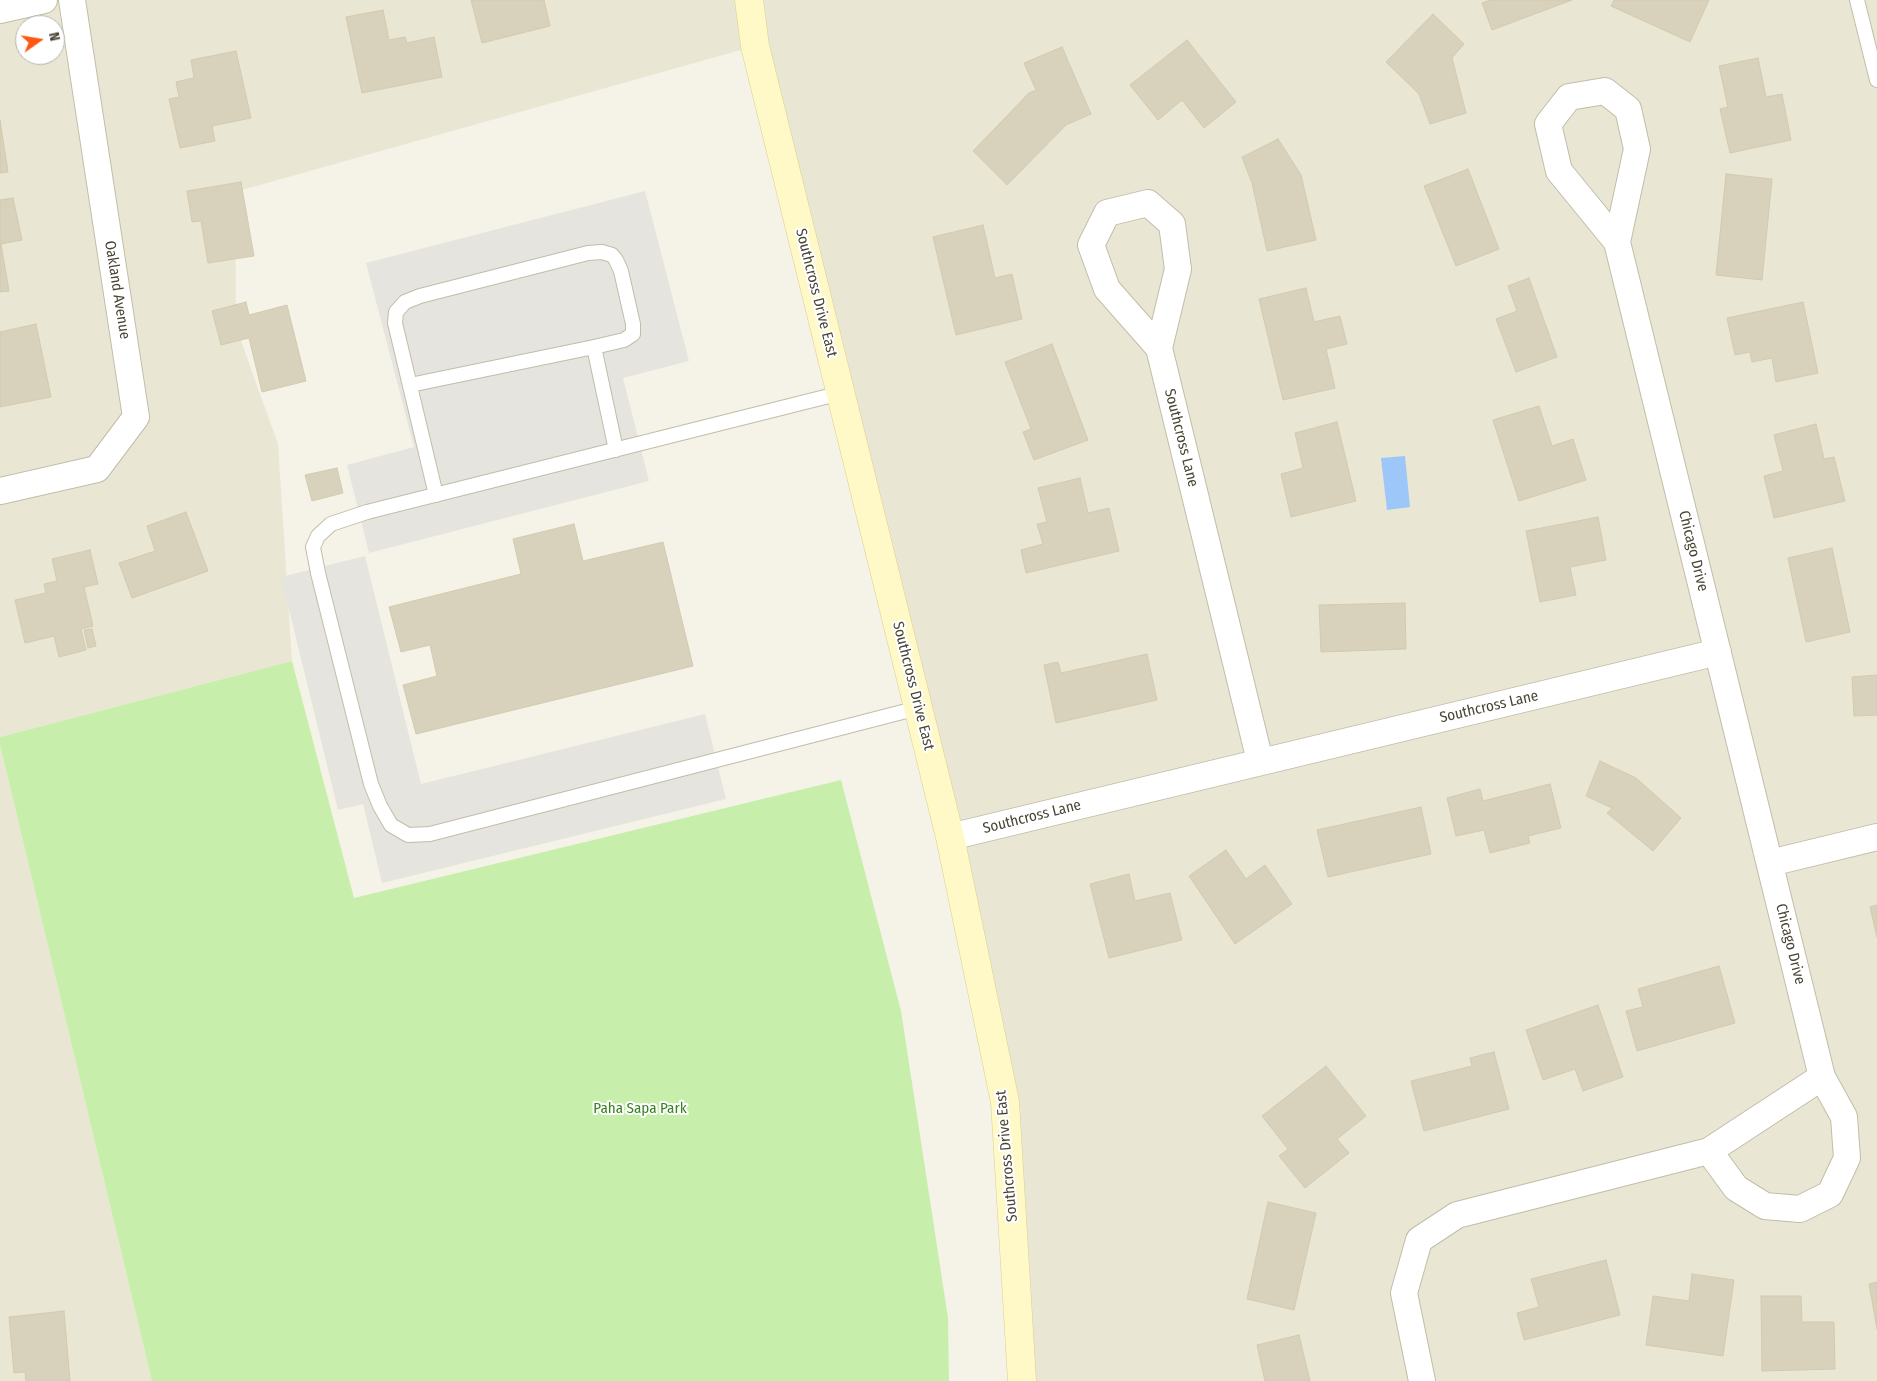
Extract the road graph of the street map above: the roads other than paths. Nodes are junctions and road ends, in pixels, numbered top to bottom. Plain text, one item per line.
1 (44, 0) edge
2 (72, 0) edge
3 (749, 0) edge
4 (1857, 0) edge
5 (0, 10) edge
6 (1877, 80) edge
7 (1617, 242) junction
8 (594, 347) junction
9 (1160, 348) junction
10 (410, 385) junction
11 (841, 393) junction
12 (616, 450) junction
13 (0, 491) edge
14 (436, 495) junction
15 (1718, 652) junction
16 (918, 708) junction
17 (1260, 761) junction
18 (950, 837) junction
19 (1877, 837) edge
20 (1770, 863) junction
21 (1822, 1076) junction
22 (1709, 1151) junction
23 (1022, 1381) edge
24 (1422, 1381) edge

1 - 5 street
2 - 13 street, Oakland Avenue
3 - 11 street, Southcross Drive East
4 - 6 lane
7 - 7 street, Chicago Drive
7 - 15 street, Chicago Drive
8 - 10 lane
8 - 10 lane
8 - 12 lane
9 - 9 street, Southcross Lane
9 - 17 street, Southcross Lane
10 - 14 lane
11 - 12 lane
11 - 16 street, Southcross Drive East
12 - 14 lane
14 - 16 lane
15 - 17 street, Southcross Lane
15 - 20 street, Chicago Drive
16 - 18 street, Southcross Drive East
17 - 18 street, Southcross Lane
18 - 23 street, Southcross Drive East
19 - 20 street
20 - 21 street, Chicago Drive
21 - 22 street
21 - 22 street, Chicago Drive
22 - 24 street

